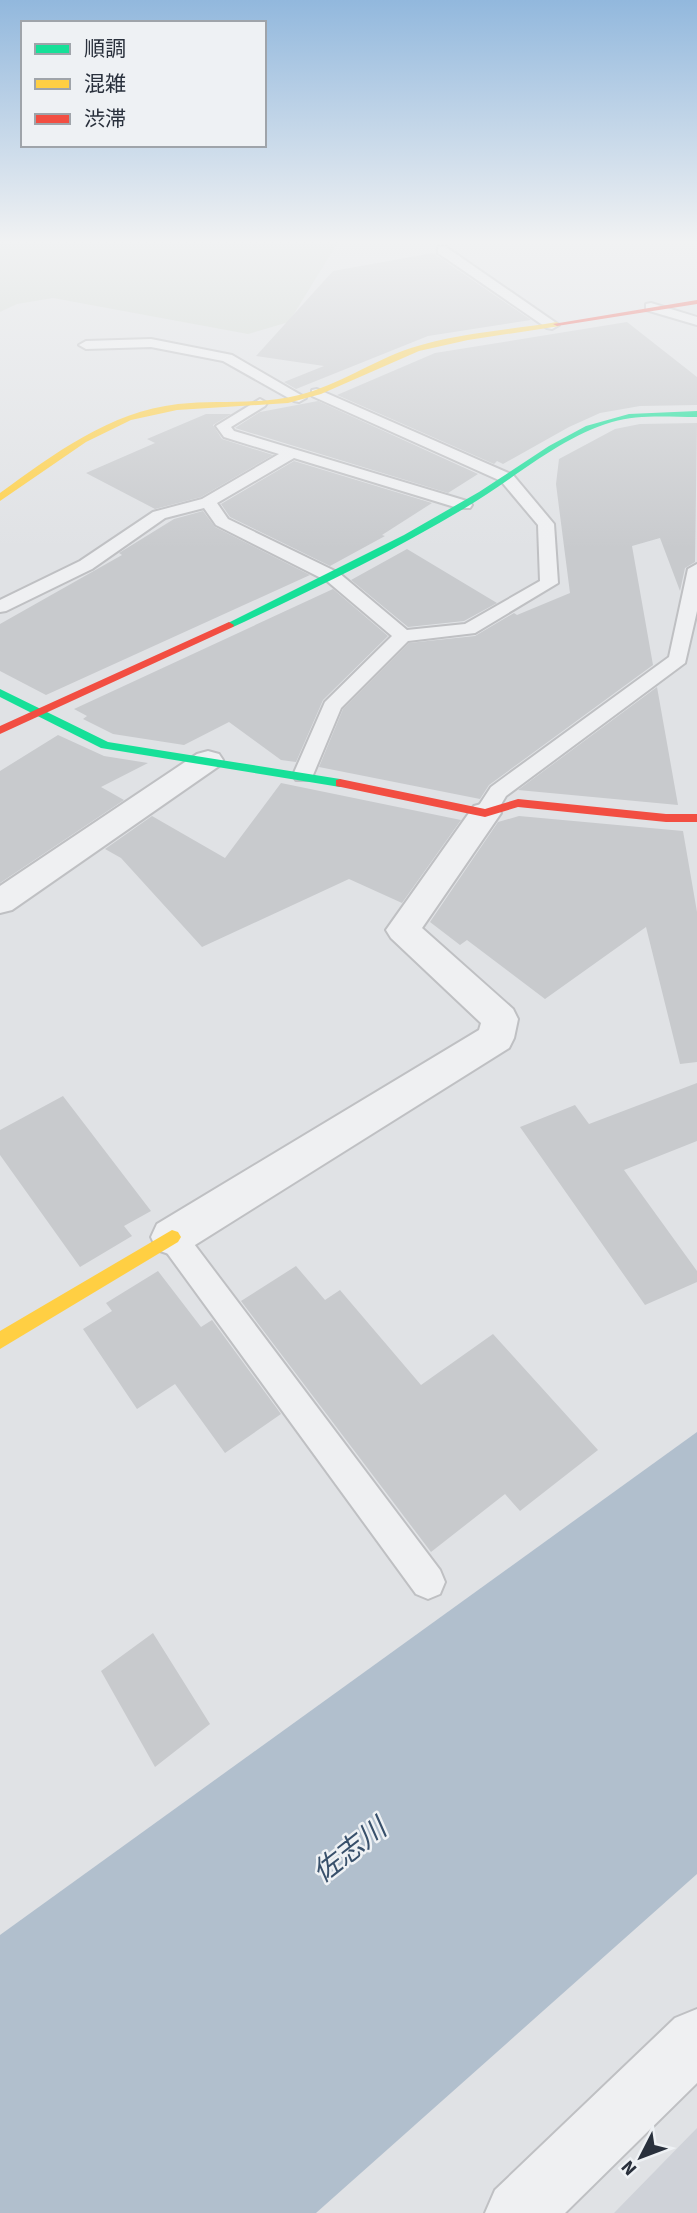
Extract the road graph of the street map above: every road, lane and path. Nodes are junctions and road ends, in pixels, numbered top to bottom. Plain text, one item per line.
1 (438, 342) edge
2 (86, 345) dead end
3 (317, 393) junction
4 (299, 398) junction
5 (260, 403) junction
6 (697, 414) edge
7 (292, 453) junction
8 (507, 478) junction
9 (0, 498) edge
10 (208, 502) junction
11 (464, 505) junction
12 (697, 569) edge
13 (333, 577) junction
14 (0, 607) edge
15 (403, 636) junction
16 (0, 692) edge
17 (38, 712) junction
18 (0, 730) edge
19 (208, 760) junction
20 (303, 775) junction
21 (485, 813) junction
22 (697, 818) edge
23 (0, 902) edge
24 (172, 1237) junction
25 (0, 1341) edge
26 (428, 1582) dead end
27 (697, 2039) edge
28 (518, 2213) edge

1 - 3 street
2 - 4 lane
3 - 4 street
3 - 8 lane
4 - 5 street
5 - 7 lane
5 - 9 street
6 - 8 street
7 - 10 lane
7 - 11 lane
8 - 11 street
8 - 15 lane
10 - 13 lane
10 - 14 lane
11 - 13 street
12 - 21 lane
13 - 15 lane
13 - 17 street
15 - 20 lane
16 - 17 street
17 - 18 street
17 - 19 street
19 - 20 street
19 - 23 street
20 - 21 street
21 - 22 street
21 - 24 street
24 - 25 street
24 - 26 lane
27 - 28 street

